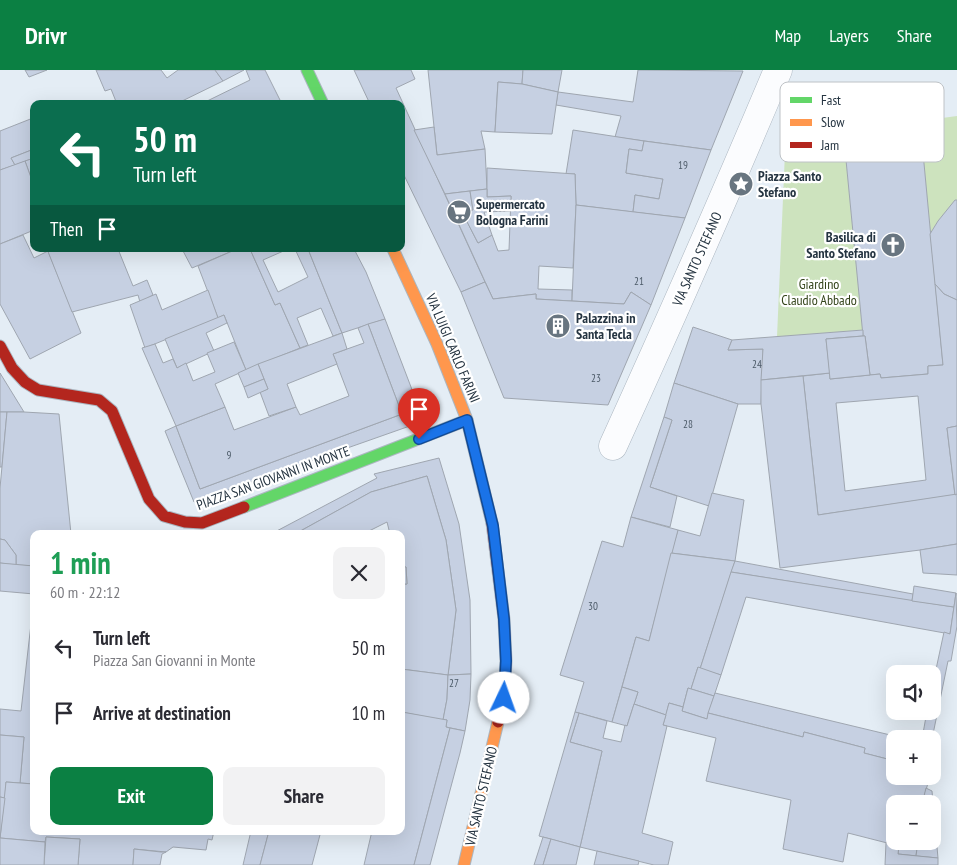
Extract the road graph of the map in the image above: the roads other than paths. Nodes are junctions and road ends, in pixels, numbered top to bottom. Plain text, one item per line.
1 (307, 70) edge
2 (778, 70) edge
3 (321, 100) edge
4 (394, 252) edge
5 (0, 346) edge
6 (467, 420) junction
7 (613, 446) dead end
8 (504, 698) joint
9 (464, 865) edge

1 - 3 street
2 - 7 street, VIA SANTO STEFANO
4 - 6 street, VIA LUIGI CARLO FARINI
5 - 6 street, PIAZZA SAN GIOVANNI IN MONTE
6 - 8 street, VIA LUIGI CARLO FARINI
8 - 9 street, VIA SANTO STEFANO

